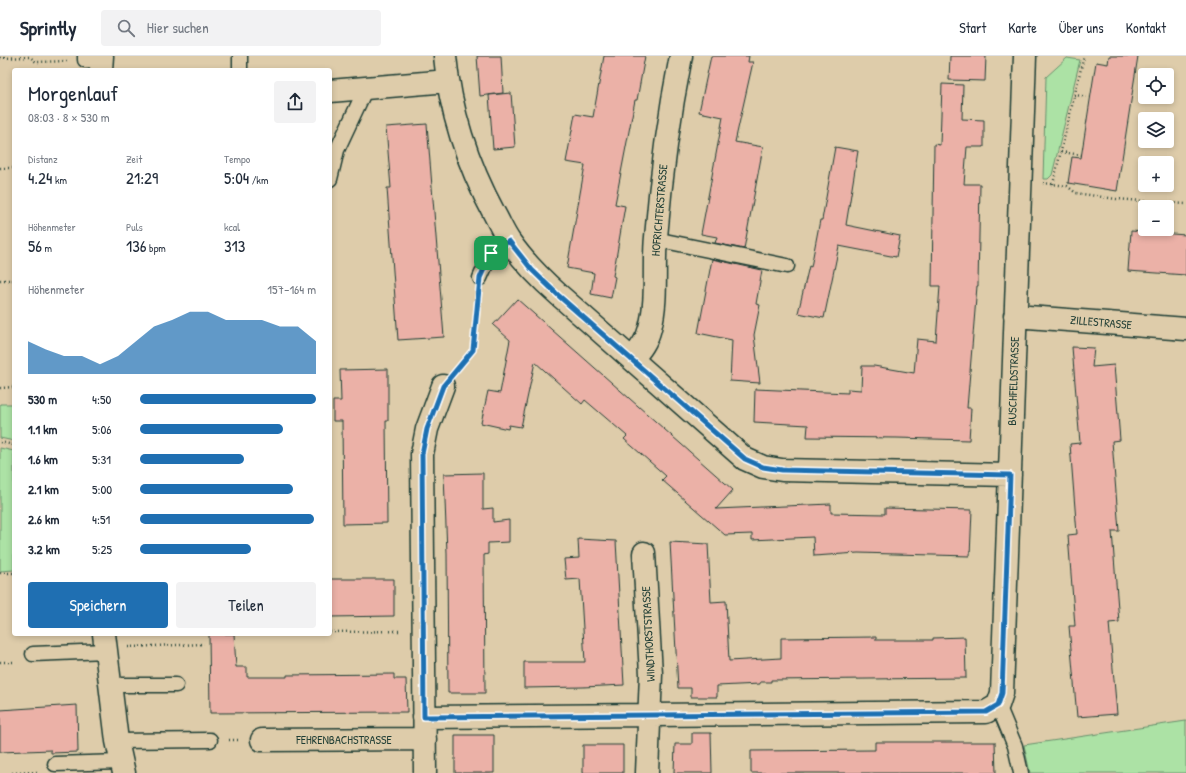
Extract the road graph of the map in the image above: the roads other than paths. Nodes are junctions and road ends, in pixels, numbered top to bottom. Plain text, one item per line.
1 (240, 56) edge
2 (445, 56) edge
3 (681, 56) edge
4 (1025, 56) edge
5 (240, 68) edge
6 (448, 81) junction
7 (366, 88) junction
8 (332, 91) edge
9 (332, 171) edge
10 (656, 239) junction
11 (509, 241) junction
12 (787, 266) dead end
13 (480, 278) road end
14 (1015, 316) junction
15 (1186, 329) edge
16 (632, 359) junction
17 (443, 386) road end
18 (1010, 475) junction
19 (644, 553) dead end
20 (105, 642) edge
21 (33, 654) dead end
22 (110, 685) junction
23 (176, 685) dead end
24 (998, 705) junction
25 (649, 715) junction
26 (424, 717) junction
27 (425, 738) junction
28 (210, 740) road end
29 (262, 740) road end
30 (120, 759) edge
31 (56, 764) road end
32 (425, 773) edge
33 (647, 773) edge
34 (1021, 773) edge

1 - 5 lane
2 - 6 street
3 - 10 street, HOFRICHTERSTRASSE
4 - 14 street, BUSCHFELDSTRASSE
6 - 7 street
6 - 11 street
7 - 8 street
7 - 9 lane
10 - 12 lane
10 - 16 street, HOFRICHTERSTRASSE
11 - 13 lane
11 - 16 street
14 - 15 street, ZILLESTRASSE
14 - 18 street, BUSCHFELDSTRASSE
16 - 18 street
17 - 26 street
18 - 24 street, BUSCHFELDSTRASSE
19 - 25 street, WINDTHORSTSTRASSE
20 - 21 lane
20 - 22 street
22 - 23 lane
22 - 30 street
24 - 25 street
24 - 34 lane
25 - 26 street
25 - 33 street, WINDTHORSTSTRASSE
26 - 27 street
27 - 29 street, FEHRENBACHSTRASSE
27 - 32 street
28 - 30 lane
30 - 31 lane

